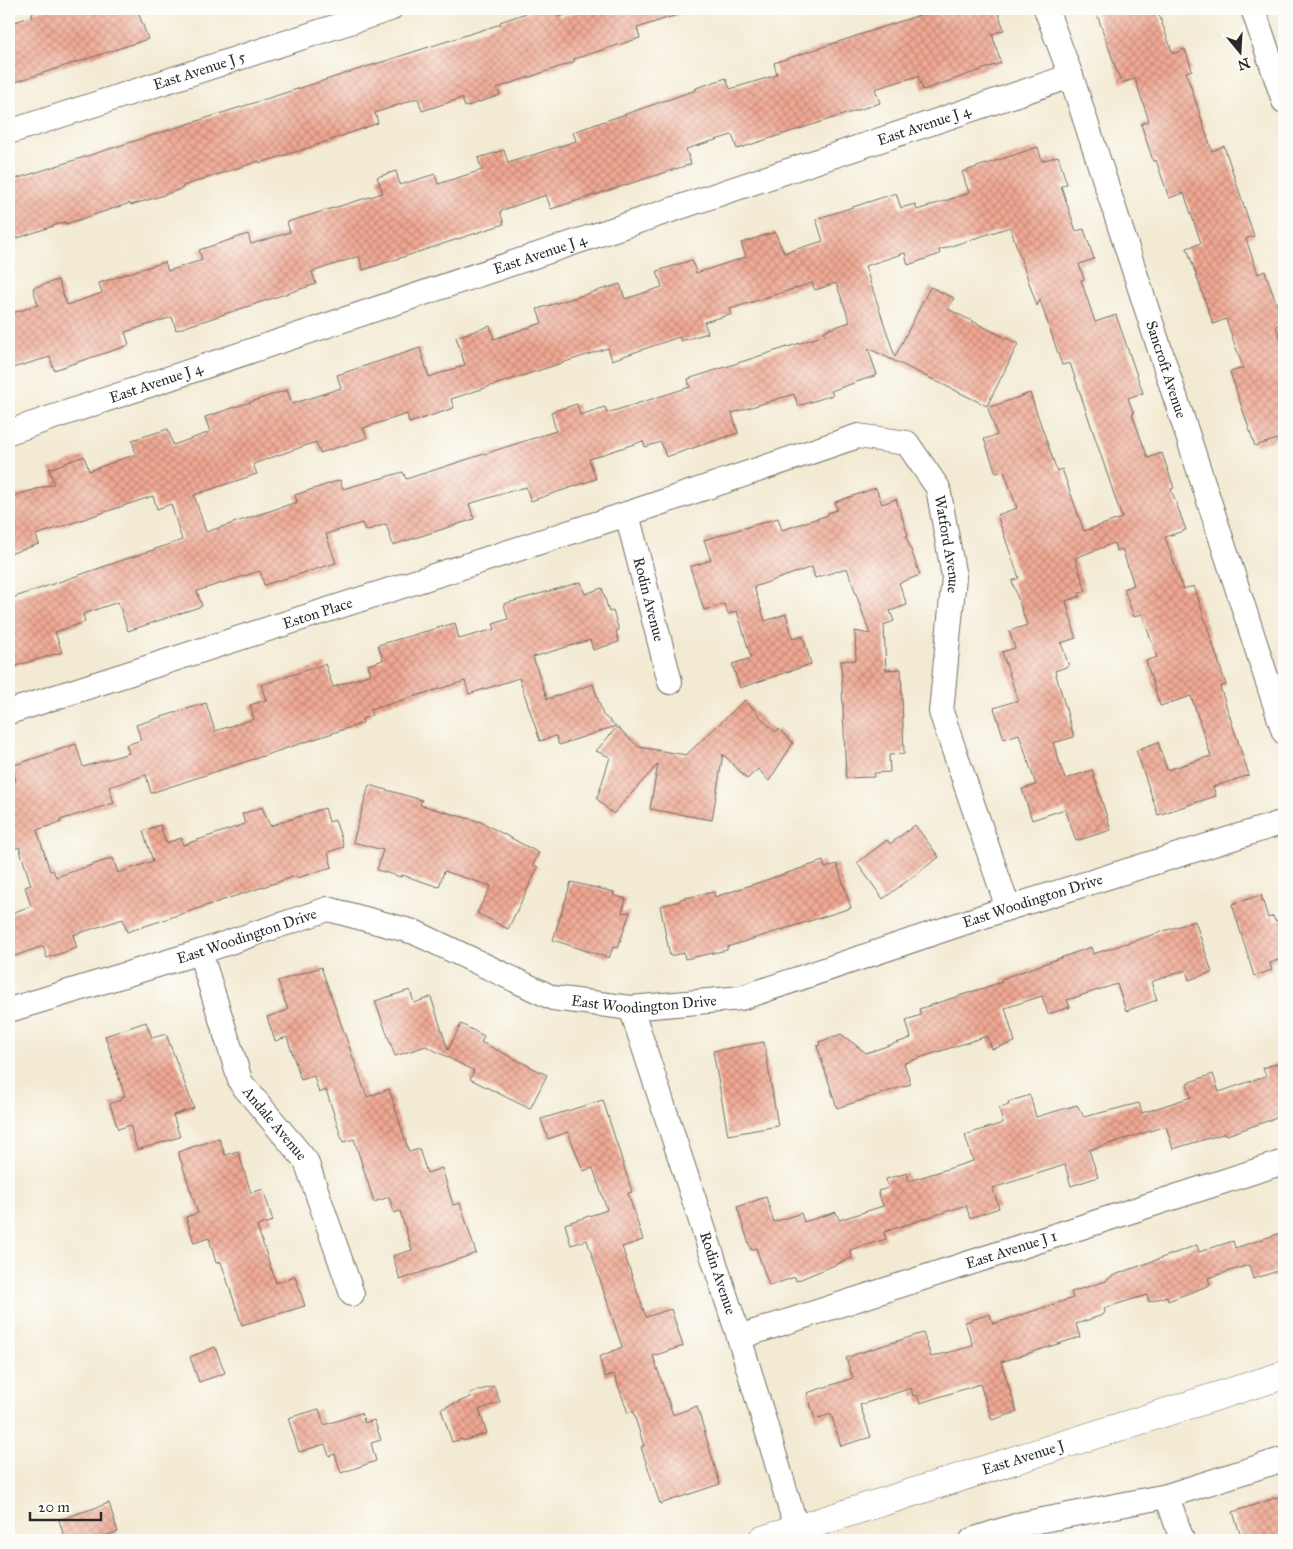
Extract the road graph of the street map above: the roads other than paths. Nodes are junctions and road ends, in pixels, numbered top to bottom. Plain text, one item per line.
1 (390, 9) edge
2 (1046, 9) edge
3 (1252, 9) edge
4 (330, 18) edge
5 (1071, 76) junction
6 (1284, 100) edge
7 (9, 132) edge
8 (9, 432) edge
9 (626, 514) junction
10 (670, 682) dead end
11 (9, 712) edge
12 (1284, 732) edge
13 (1284, 822) edge
14 (1008, 908) junction
15 (200, 952) junction
16 (631, 1008) junction
17 (9, 1010) edge
18 (1284, 1162) edge
19 (352, 1294) dead end
20 (739, 1336) junction
21 (1284, 1375) edge
22 (1284, 1459) edge
23 (1168, 1496) junction
24 (799, 1534) edge
25 (762, 1540) edge
26 (972, 1540) edge
27 (1182, 1540) edge

1 - 4 street, East Avenue J 5
2 - 5 street, Sancroft Avenue
3 - 6 street
4 - 7 street, East Avenue J 5
5 - 8 street, East Avenue J 4
5 - 12 street, Sancroft Avenue
9 - 10 street, Rodin Avenue
9 - 11 street, Eston Place
9 - 14 street, Watford Avenue
13 - 14 street, East Woodington Drive
14 - 16 street, East Woodington Drive
15 - 16 street, East Woodington Drive
15 - 17 street, East Woodington Drive
15 - 19 street, Andale Avenue
16 - 20 street, Rodin Avenue
18 - 20 street, East Avenue J 1
20 - 24 street, Rodin Avenue
21 - 24 main road, East Avenue J
22 - 23 street
23 - 26 street
23 - 27 street
24 - 25 main road, East Avenue J

